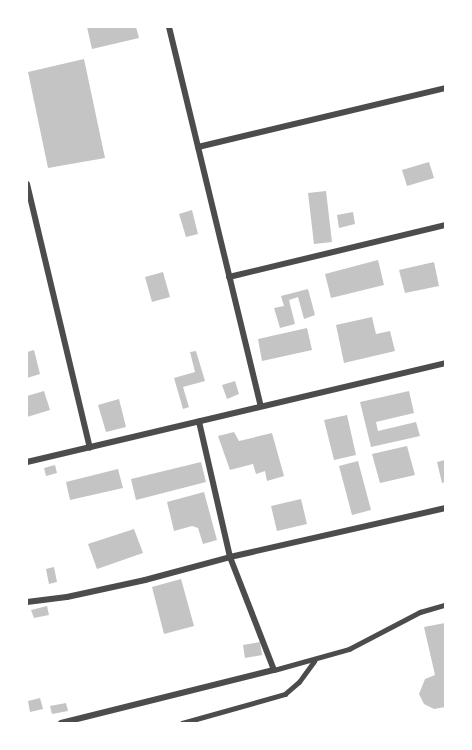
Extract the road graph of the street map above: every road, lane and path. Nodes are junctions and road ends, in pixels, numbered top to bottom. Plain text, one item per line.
1 (169, 27) edge
2 (445, 88) edge
3 (198, 147) junction
4 (27, 184) edge
5 (445, 225) edge
6 (229, 277) junction
7 (445, 363) edge
8 (261, 406) junction
9 (199, 422) junction
10 (90, 448) junction
11 (27, 462) edge
12 (445, 508) edge
13 (230, 557) junction
14 (27, 602) edge
15 (445, 605) edge
16 (314, 661) junction
17 (274, 670) junction
18 (61, 723) edge
19 (182, 723) edge

1 - 3 street
2 - 3 street
3 - 6 street
4 - 10 street
5 - 6 street
6 - 8 street
7 - 8 street
8 - 9 street
9 - 10 street
9 - 13 street
10 - 11 street
12 - 13 street
13 - 14 street
13 - 17 street
15 - 16 lane
16 - 17 lane
16 - 19 lane
17 - 18 street

